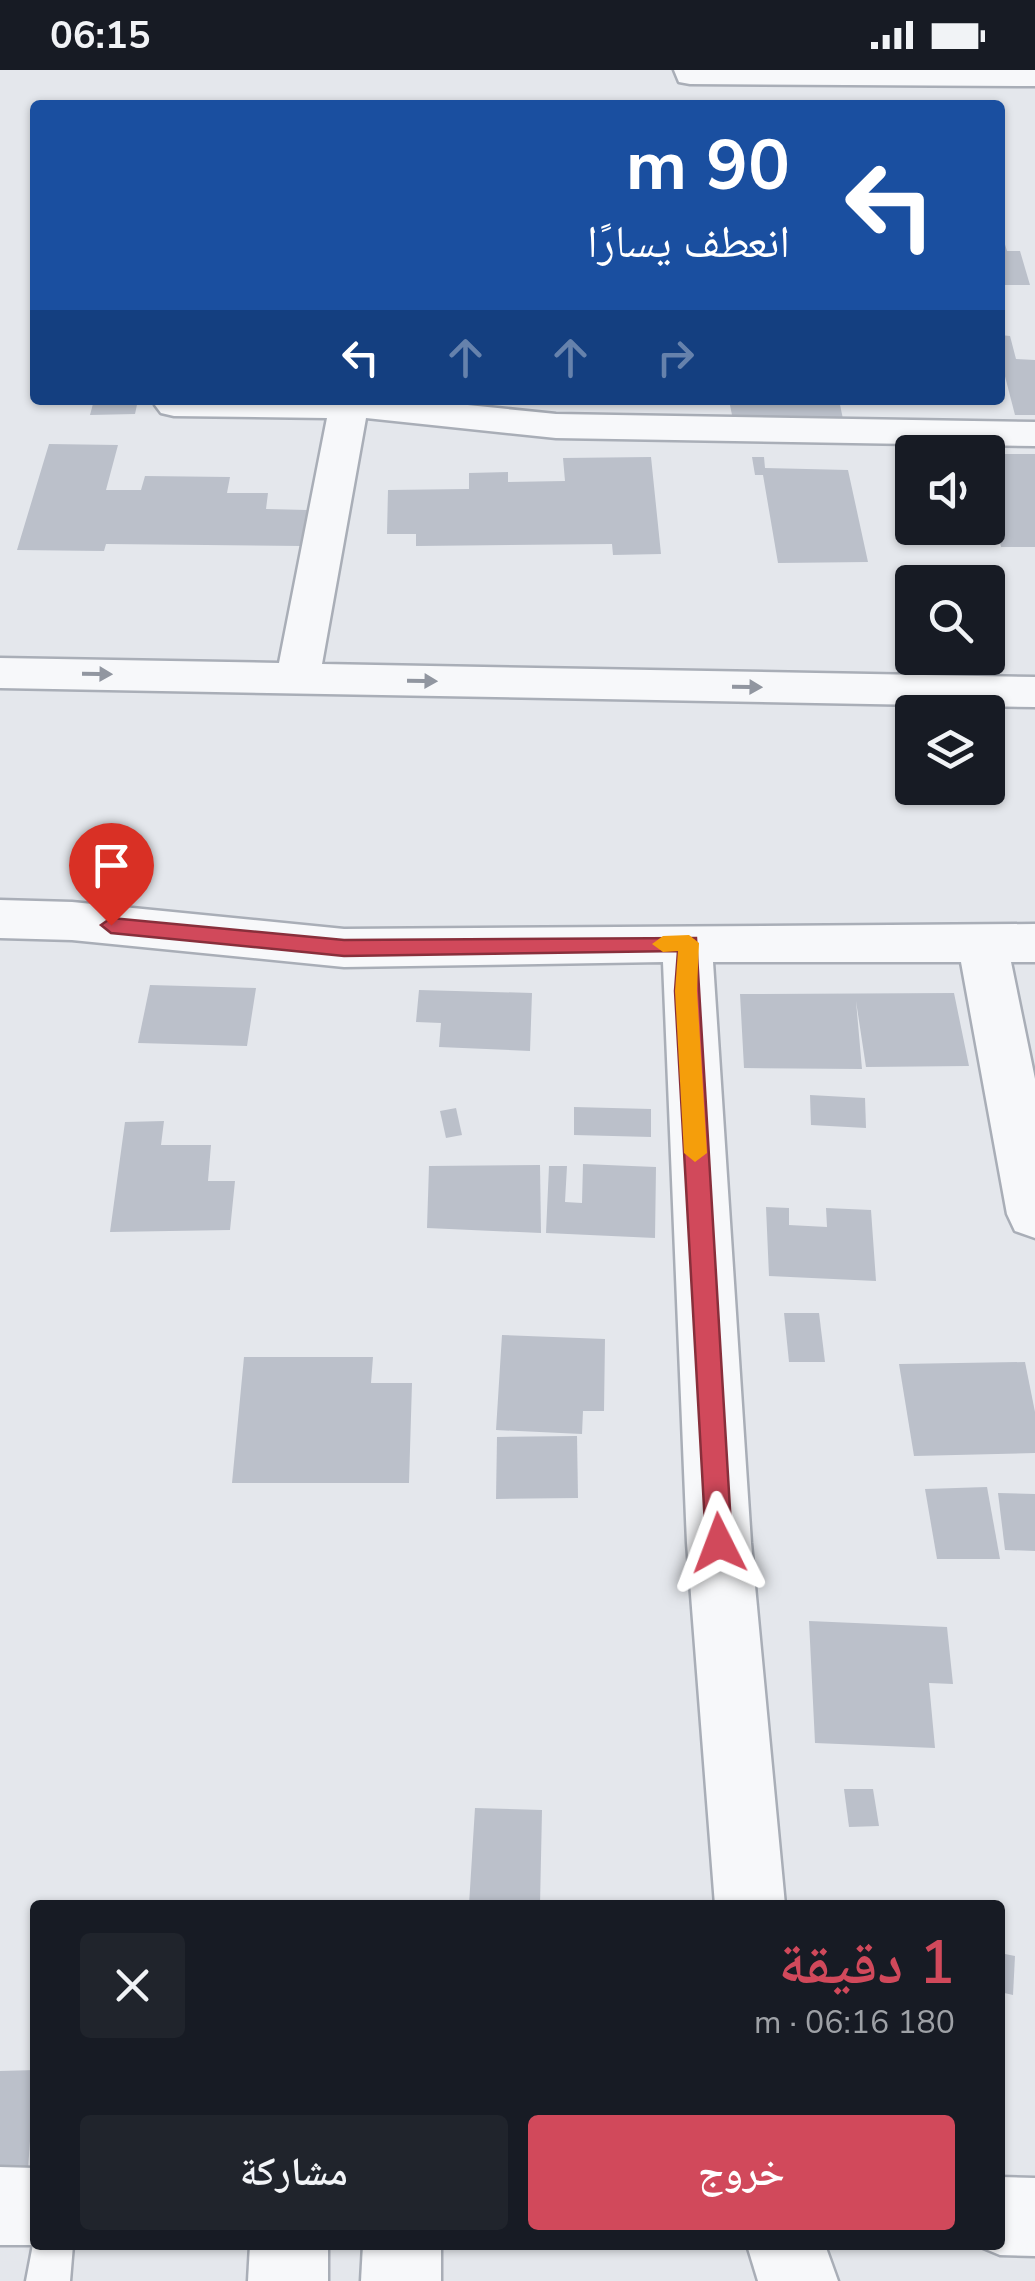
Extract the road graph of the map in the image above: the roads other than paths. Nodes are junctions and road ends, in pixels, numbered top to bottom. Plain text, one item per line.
1 (690, 72) edge
2 (1035, 77) edge
3 (702, 100) edge
4 (349, 405) edge
5 (367, 405) edge
6 (1035, 434) edge
7 (0, 637) edge
8 (895, 652) edge
9 (1005, 654) edge
10 (1035, 654) edge
11 (301, 660) junction
12 (0, 673) edge
13 (1035, 692) edge
14 (0, 919) edge
15 (1035, 942) edge
16 (689, 943) junction
17 (982, 943) junction
18 (1035, 1214) edge
19 (750, 1900) edge
20 (0, 2206) edge
21 (30, 2206) edge
22 (1005, 2216) edge
23 (1035, 2217) edge
24 (51, 2250) edge
25 (290, 2250) edge
26 (402, 2250) edge
27 (788, 2250) edge
28 (48, 2281) edge
29 (288, 2281) edge
30 (401, 2281) edge
31 (798, 2281) edge

1 - 2 street
1 - 3 street
4 - 11 street
5 - 6 street
7 - 11 street
8 - 11 street
9 - 10 street
12 -> 11 street
11 -> 13 street
14 - 16 street
15 - 17 street
16 - 17 street
16 - 19 street
17 - 18 street
20 - 21 street
22 - 23 street
24 - 28 lane
25 - 29 street
26 - 30 street
27 - 31 street

